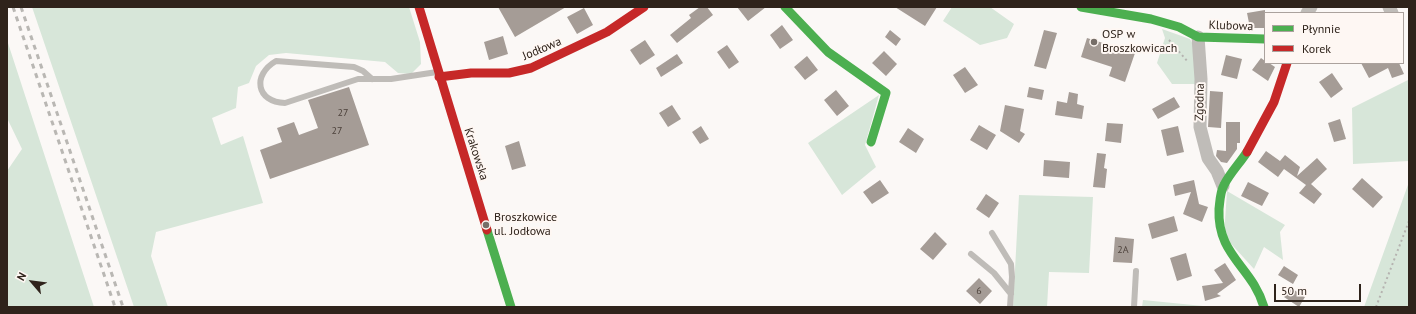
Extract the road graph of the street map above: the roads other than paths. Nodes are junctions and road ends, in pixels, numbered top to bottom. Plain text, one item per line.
1 (419, 7) edge
2 (644, 7) edge
3 (785, 7) edge
4 (1081, 7) edge
5 (1198, 37) junction
6 (1264, 39) edge
7 (1287, 64) edge
8 (438, 75) junction
9 (372, 79) junction
10 (871, 142) dead end
11 (1223, 186) junction
12 (992, 233) dead end
13 (972, 254) dead end
14 (1136, 271) dead end
15 (1011, 294) junction
16 (511, 307) edge
17 (1010, 307) edge
18 (1134, 307) edge
19 (1264, 307) edge

1 - 8 street, Krakowska
2 - 8 street, Jodłowa
3 - 10 street
4 - 5 street, Klubowa
5 - 6 street, Klubowa
5 - 11 street, Zgodna
7 - 11 street
8 - 9 lane
8 - 16 street, Krakowska
9 - 9 lane
11 - 19 street
12 - 15 lane
13 - 15 lane
14 - 18 lane
15 - 17 lane

